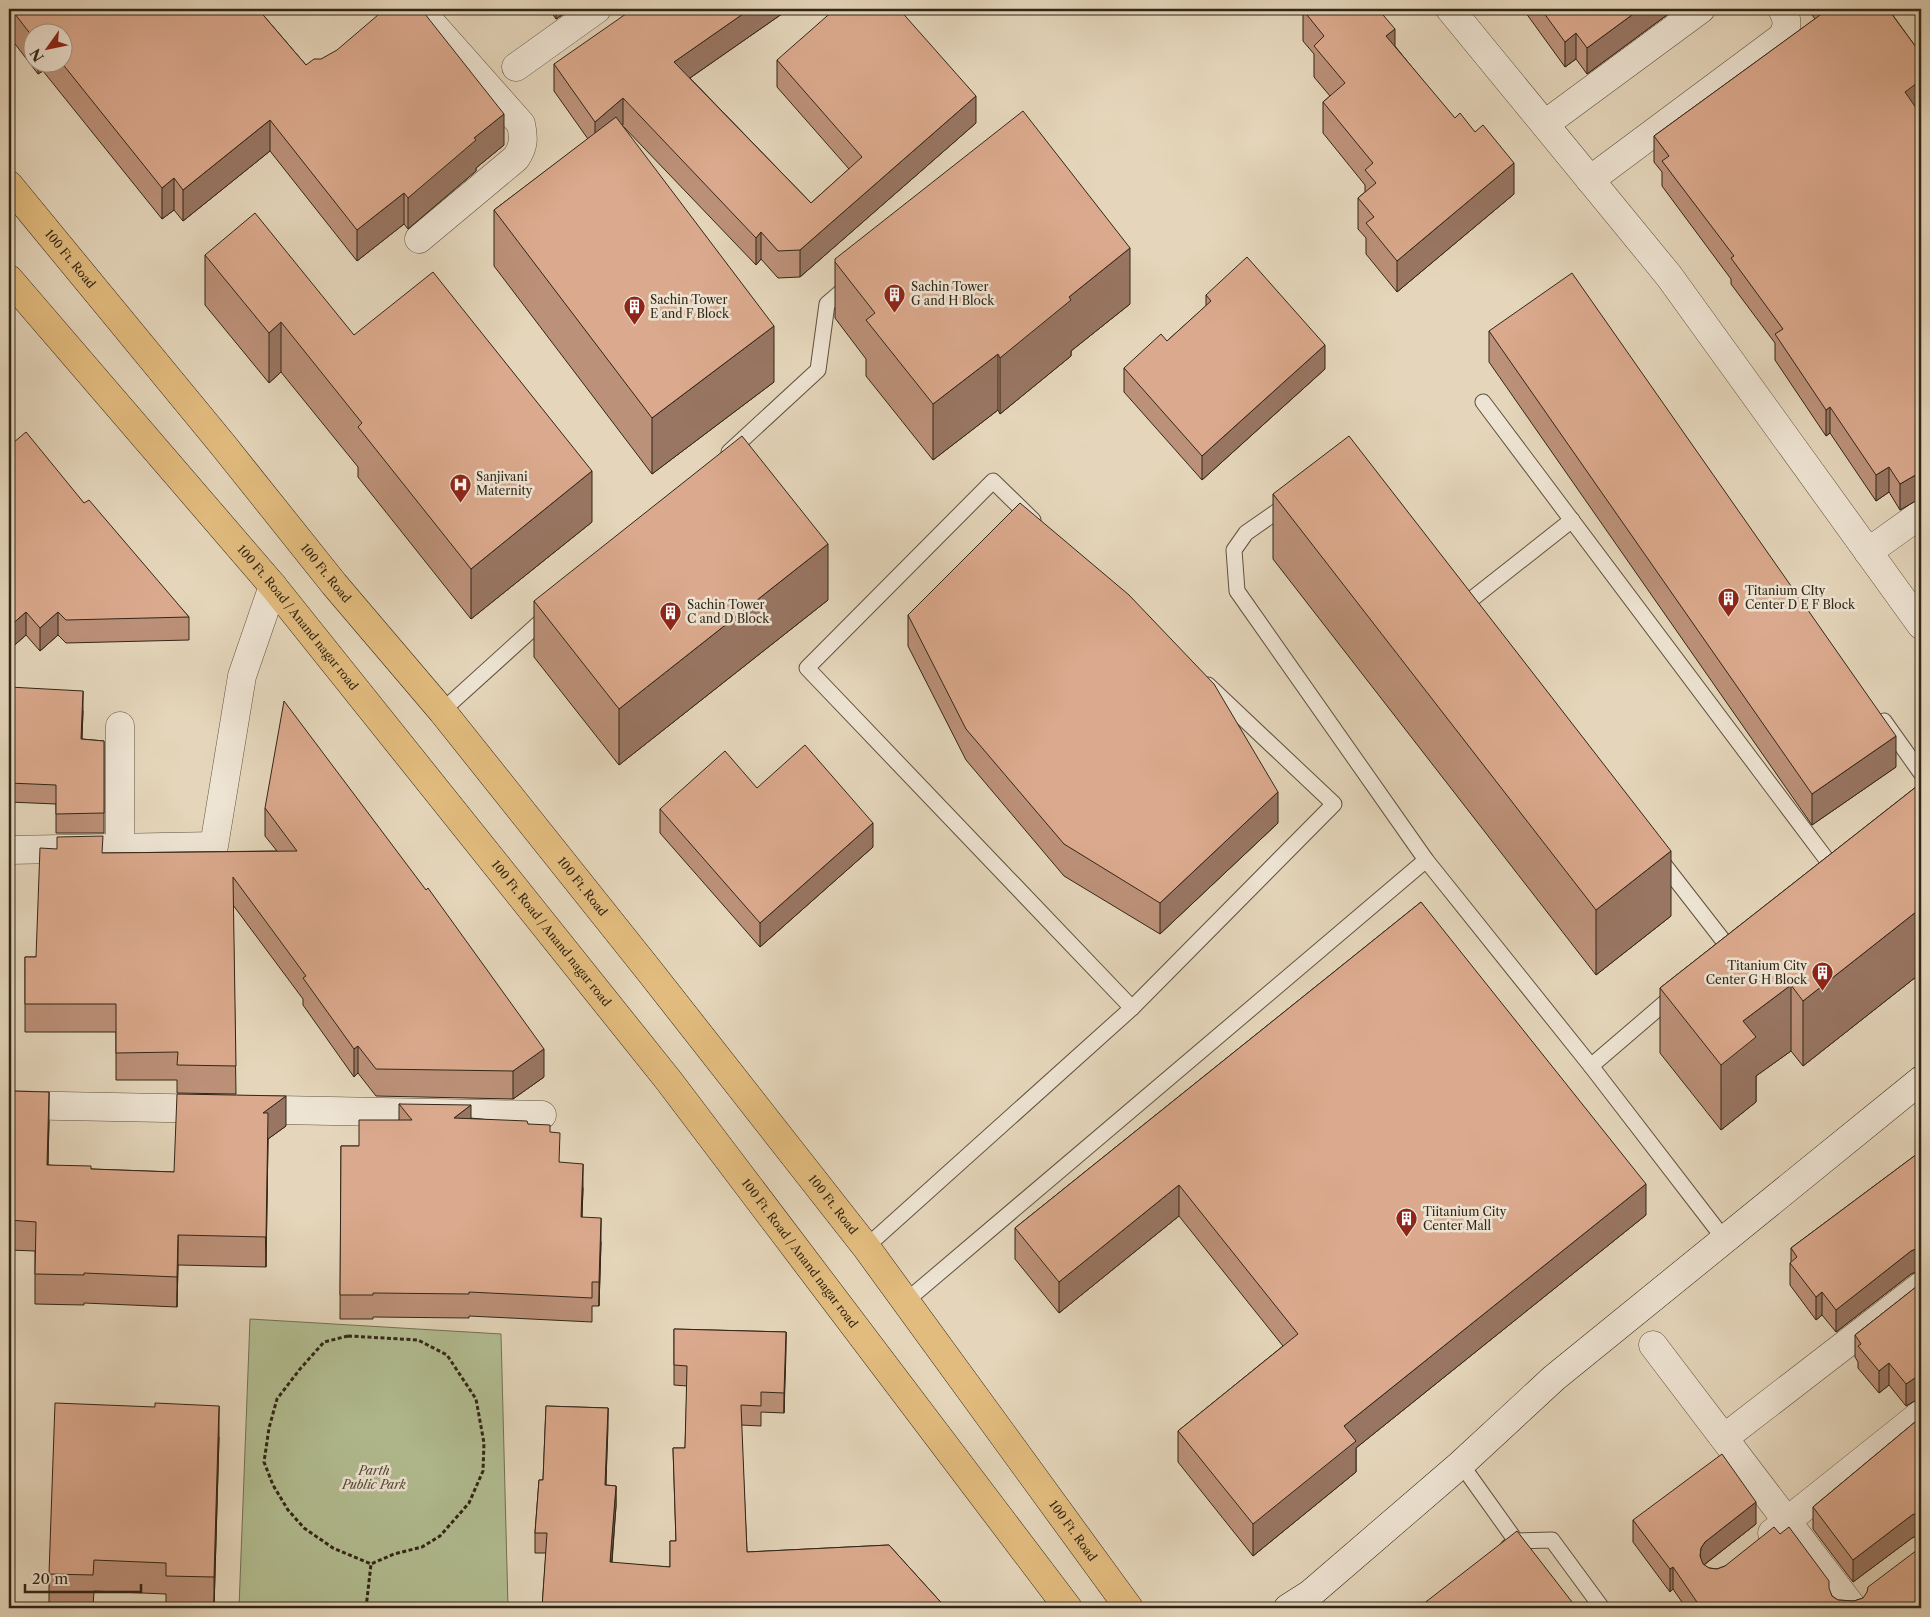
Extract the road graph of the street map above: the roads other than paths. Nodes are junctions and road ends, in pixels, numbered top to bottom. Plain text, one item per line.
1 (419, 9) edge
2 (596, 9) edge
3 (1450, 9) edge
4 (1701, 9) edge
5 (1782, 9) edge
6 (516, 67) dead end
7 (1545, 124) junction
8 (1590, 180) junction
9 (9, 185) edge
10 (419, 239) dead end
11 (856, 278) edge
12 (9, 279) edge
13 (1483, 402) dead end
14 (716, 463) edge
15 (1302, 493) edge
16 (1921, 514) edge
17 (1572, 520) junction
18 (1044, 529) edge
19 (1868, 552) junction
20 (273, 586) junction
21 (1452, 591) edge
22 (556, 608) edge
23 (1921, 625) edge
24 (1196, 674) edge
25 (1875, 708) edge
26 (442, 711) junction
27 (120, 726) dead end
28 (1921, 773) edge
29 (1651, 847) edge
30 (120, 848) junction
31 (9, 850) edge
32 (1847, 856) edge
33 (1426, 860) junction
34 (1833, 868) junction
35 (1818, 879) edge
36 (1744, 936) edge
37 (1729, 948) junction
38 (1715, 960) edge
39 (1686, 985) edge
40 (1132, 1008) junction
41 (1591, 1066) junction
42 (1921, 1080) edge
43 (9, 1105) edge
44 (542, 1115) dead end
45 (1724, 1240) junction
46 (866, 1247) junction
47 (1921, 1286) edge
48 (906, 1301) junction
49 (1653, 1345) dead end
50 (1921, 1414) edge
51 (1724, 1438) junction
52 (1461, 1464) junction
53 (1787, 1521) junction
54 (1516, 1541) junction
55 (1751, 1549) edge
56 (1493, 1558) edge
57 (1853, 1603) edge
58 (1068, 1608) edge
59 (1129, 1608) edge
60 (1288, 1608) edge
61 (1602, 1608) edge

1 - 10 street
2 - 6 street
3 - 7 street
4 - 7 street
5 - 8 street
7 - 8 street
8 - 19 street
9 - 26 main road, 100 Ft. Road
11 - 14 lane
12 - 20 main road, 100 Ft. Road / Anand nagar road
13 - 17 lane
15 - 33 lane
16 - 19 street
17 - 21 lane
17 - 34 lane
18 - 40 lane
19 - 23 street
20 - 30 street
20 - 58 main road, 100 Ft. Road / Anand nagar road
22 - 26 lane
24 - 40 lane
25 - 28 lane
26 - 46 main road, 100 Ft. Road
27 - 30 street
29 - 37 lane
30 - 31 street
32 - 34 lane
33 - 41 lane
33 - 48 lane
34 - 35 lane
36 - 37 lane
37 - 38 lane
39 - 41 lane
40 - 46 lane
41 - 45 lane
42 - 45 street
43 - 44 street
45 - 52 street
46 - 48 main road, 100 Ft. Road
47 - 51 street
48 - 59 main road, 100 Ft. Road
49 - 51 street
50 - 53 street
51 - 53 street
52 - 54 lane
52 - 60 street
53 - 55 street
53 - 57 street
54 - 56 lane
54 - 61 lane

